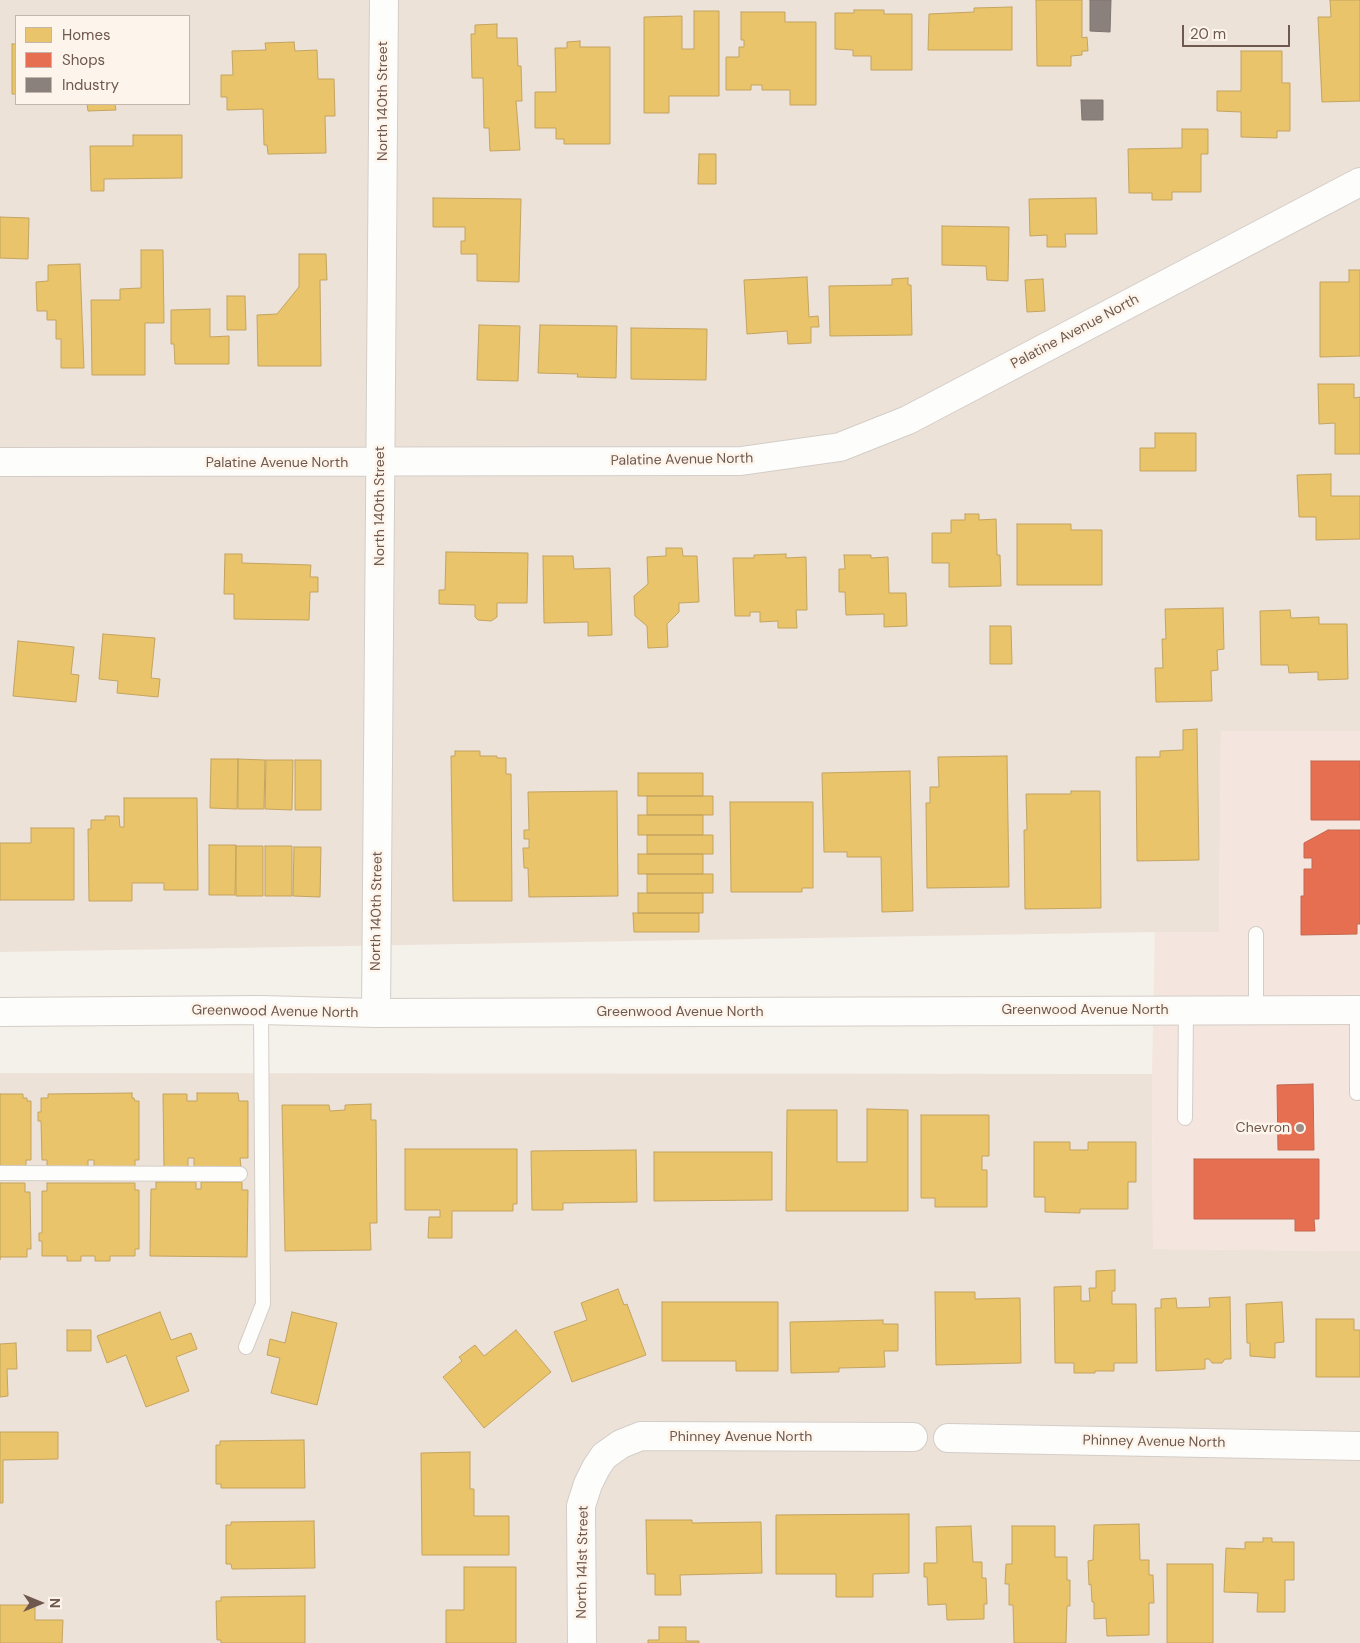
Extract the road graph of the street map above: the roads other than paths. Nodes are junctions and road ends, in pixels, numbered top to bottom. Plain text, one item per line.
1 (384, 0) edge
2 (1360, 182) edge
3 (0, 462) edge
4 (381, 463) junction
5 (1256, 934) dead end
6 (261, 1010) junction
7 (1186, 1010) junction
8 (1256, 1010) junction
9 (1358, 1010) edge
10 (0, 1012) edge
11 (376, 1013) junction
12 (1357, 1093) dead end
13 (1185, 1118) dead end
14 (0, 1173) edge
15 (240, 1174) dead end
16 (246, 1346) dead end
17 (912, 1437) dead end
18 (948, 1438) dead end
19 (1360, 1446) edge
20 (604, 1456) joint
21 (582, 1643) edge

1 - 4 street, North 140th Street
2 - 4 street, Palatine Avenue North
3 - 4 street, Palatine Avenue North
4 - 11 street, North 140th Street
5 - 8 lane
6 - 10 street, Greenwood Avenue North
6 - 11 street, Greenwood Avenue North
6 - 16 lane
7 - 8 street, Greenwood Avenue North
7 - 11 street, Greenwood Avenue North
7 - 13 lane
8 - 9 street, Greenwood Avenue North
9 - 12 lane
14 - 15 lane
17 - 20 street, Phinney Avenue North
18 - 19 street, Phinney Avenue North
20 - 21 street, North 141st Street

